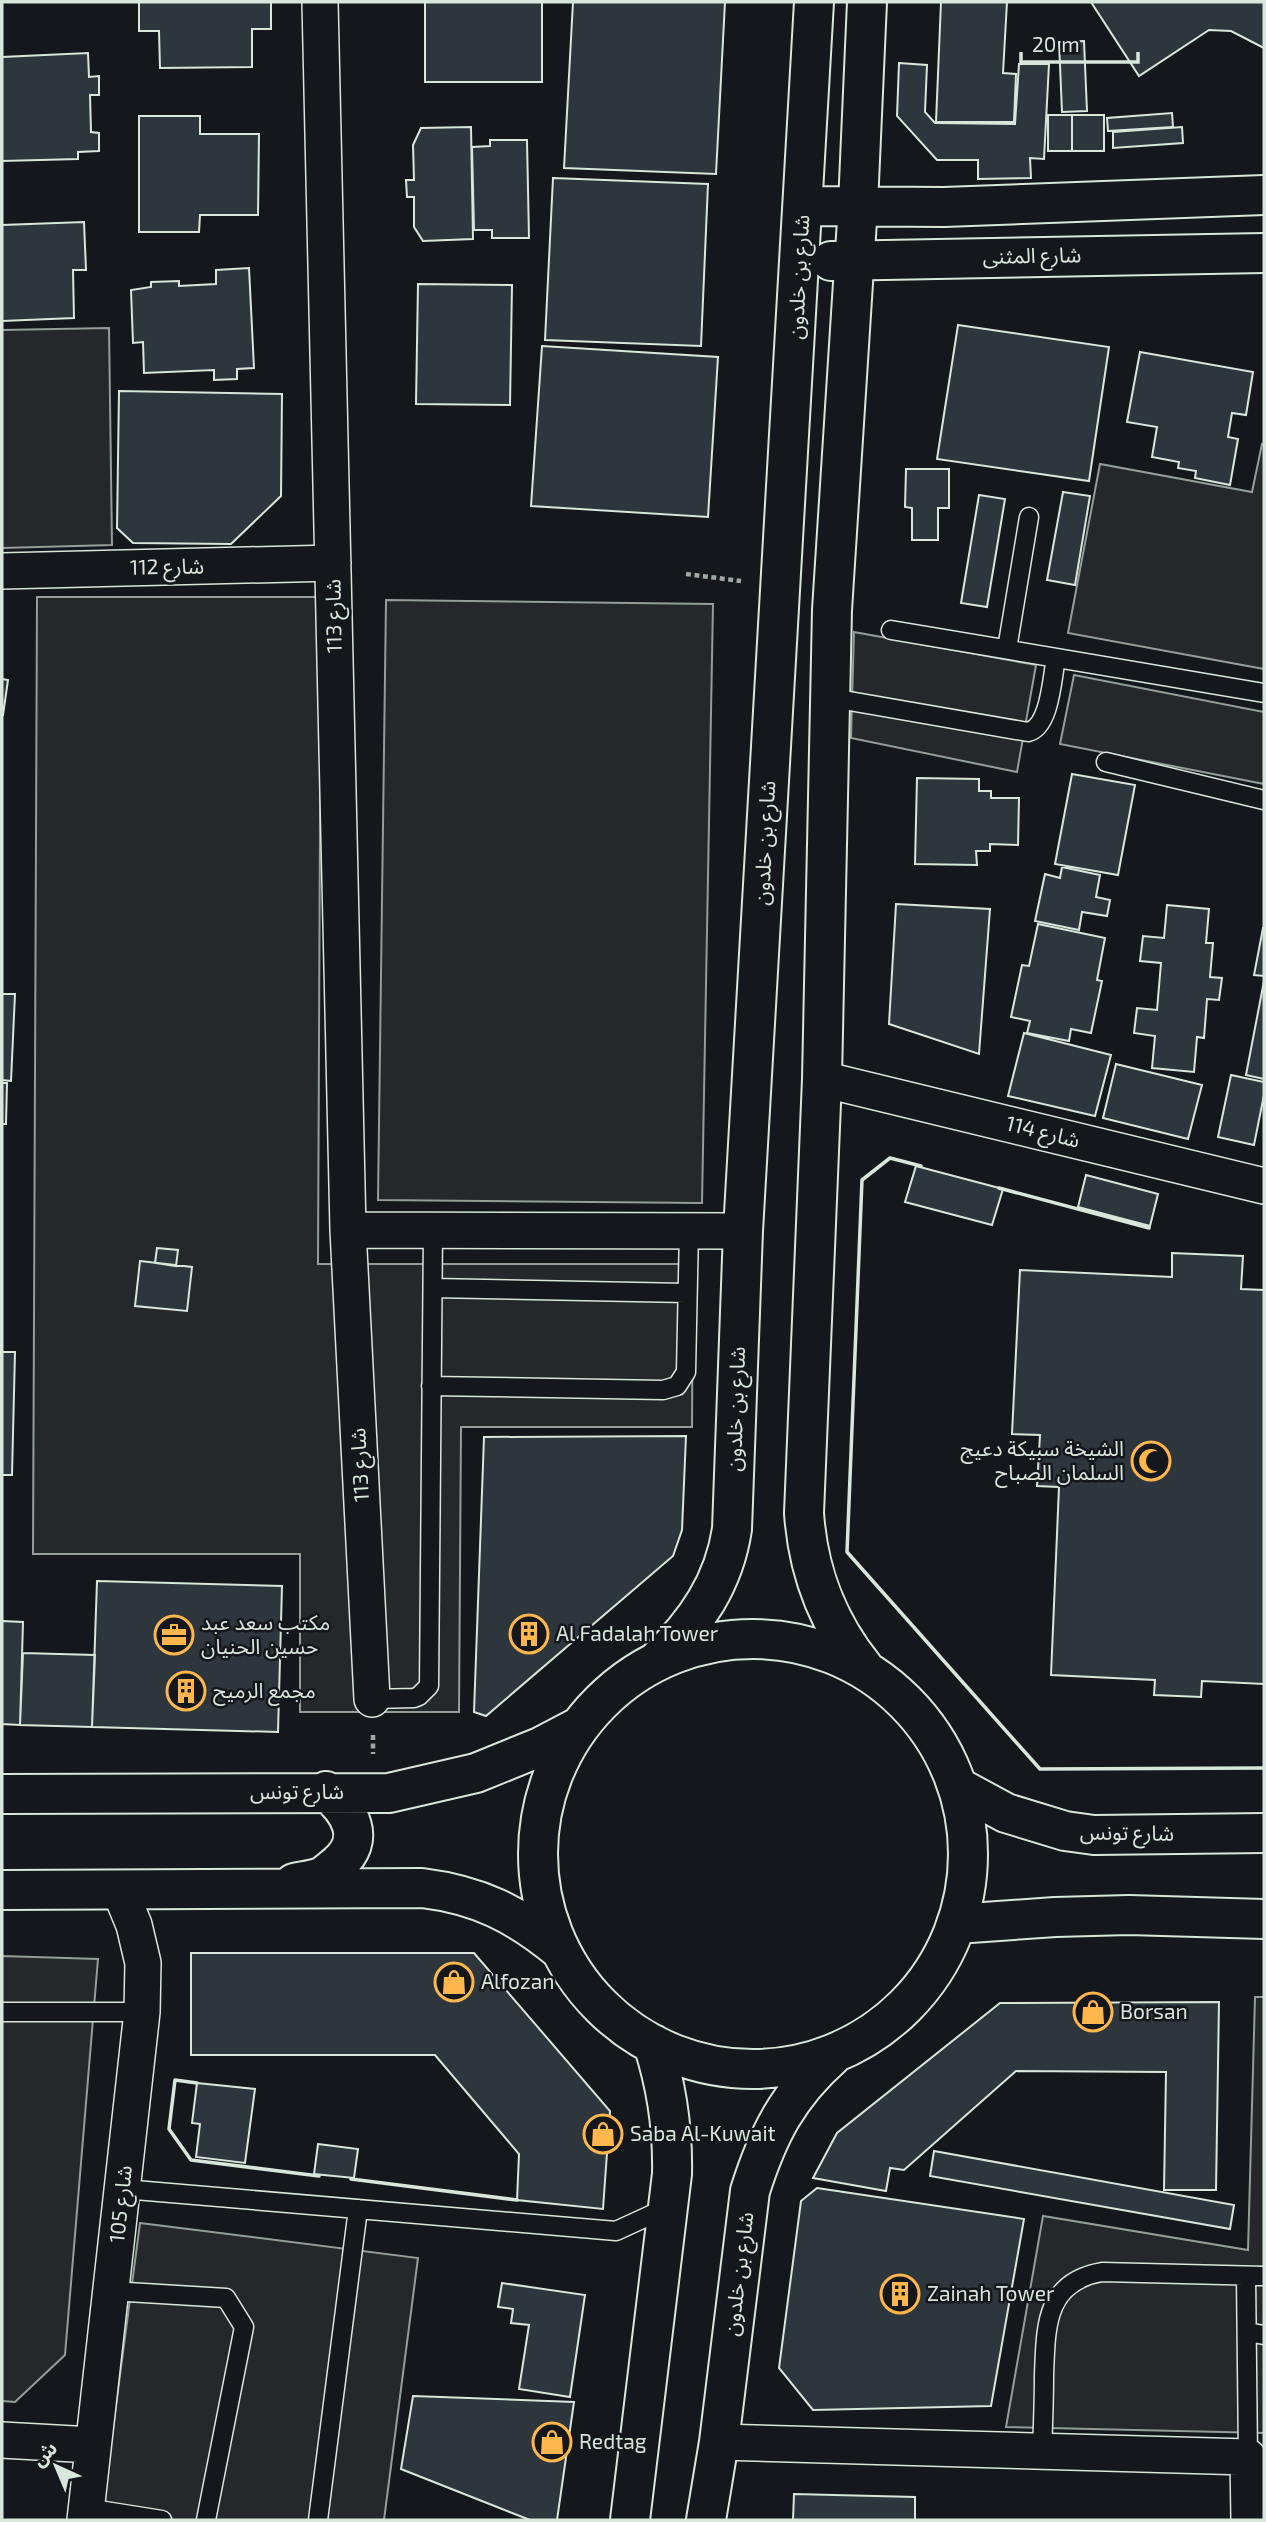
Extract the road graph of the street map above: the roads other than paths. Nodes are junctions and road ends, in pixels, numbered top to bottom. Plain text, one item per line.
1 (320, 2) edge
2 (814, 2) edge
3 (867, 2) edge
4 (1264, 195) edge
5 (803, 205) junction
6 (858, 205) junction
7 (1264, 253) edge
8 (854, 260) junction
9 (800, 261) junction
10 (1028, 517) dead end
11 (332, 563) junction
12 (2, 571) edge
13 (891, 630) dead end
14 (1007, 649) junction
15 (1056, 658) junction
16 (1264, 693) edge
17 (832, 698) junction
18 (1106, 762) dead end
19 (1264, 800) edge
20 (822, 1079) junction
21 (1264, 1186) edge
22 (348, 1230) junction
23 (433, 1230) junction
24 (689, 1230) junction
25 (743, 1231) junction
26 (433, 1288) junction
27 (686, 1293) junction
28 (431, 1386) junction
29 (657, 1661) junction
30 (864, 1668) junction
31 (372, 1699) joint
32 (580, 1726) junction
33 (958, 1787) junction
34 (326, 1791) junction
35 (2, 1794) edge
36 (1264, 1833) edge
37 (268, 1889) junction
38 (2, 1890) edge
39 (120, 1891) junction
40 (1264, 1919) edge
41 (956, 1924) junction
42 (559, 1950) junction
43 (2, 2012) edge
44 (142, 2012) junction
45 (2, 2022) edge
46 (653, 2044) junction
47 (835, 2053) junction
48 (123, 2189) junction
49 (666, 2207) junction
50 (358, 2209) junction
51 (1246, 2276) junction
52 (1264, 2276) edge
53 (111, 2291) junction
54 (1255, 2333) edge
55 (2, 2440) edge
56 (719, 2442) junction
57 (92, 2445) junction
58 (1042, 2452) junction
59 (1248, 2457) junction
60 (86, 2514) edge
61 (162, 2520) edge
62 (206, 2520) edge
63 (318, 2520) edge
64 (630, 2520) edge
65 (706, 2520) edge
66 (1250, 2520) edge

1 - 11 street, شارع 113
2 - 5 street, شارع بن خلدون
3 - 6 street
4 - 6 street
5 - 6 street
5 - 9 street, شارع بن خلدون
6 - 8 street
7 - 8 street, شارع المثنى
8 - 9 street, شارع المثنى
8 - 17 street
9 - 25 street, شارع بن خلدون
10 - 14 lane
11 - 12 street, شارع 112
11 - 22 street, شارع 113
13 - 14 lane
14 - 15 lane
15 - 16 lane
15 - 17 lane
17 - 20 street
18 - 19 lane
20 - 21 street, شارع 114
20 - 30 street
22 - 23 street
22 - 31 street, شارع 113
23 - 24 street
23 - 26 lane
24 - 25 street
24 - 27 lane
25 - 29 street, شارع بن خلدون
26 - 27 lane
26 - 28 lane
27 - 28 lane
28 - 31 lane
29 - 30 street
29 - 32 street
30 - 33 street
32 - 34 street, شارع تونس
32 - 42 street
33 - 36 street, شارع تونس
33 - 41 street
34 - 35 street, شارع تونس
34 - 37 street
37 - 39 street
37 - 42 street
38 - 39 street
39 - 44 street, شارع 105
40 - 41 street
41 - 47 street
42 - 46 street
43 - 44 lane
43 - 45 lane
44 - 48 street, شارع 105
46 - 47 street
46 - 49 street
47 - 56 street, شارع بن خلدون
48 - 50 lane
48 - 53 street, شارع 105
49 - 50 lane
49 - 64 street
50 - 63 lane
51 - 52 lane
51 - 54 lane
51 - 58 lane
53 - 57 street, شارع 105
53 - 62 lane
54 - 59 lane
55 - 57 street
56 - 58 street
56 - 65 street, شارع بن خلدون
57 - 60 street, شارع 105
58 - 59 street
59 - 66 street
60 - 61 lane

